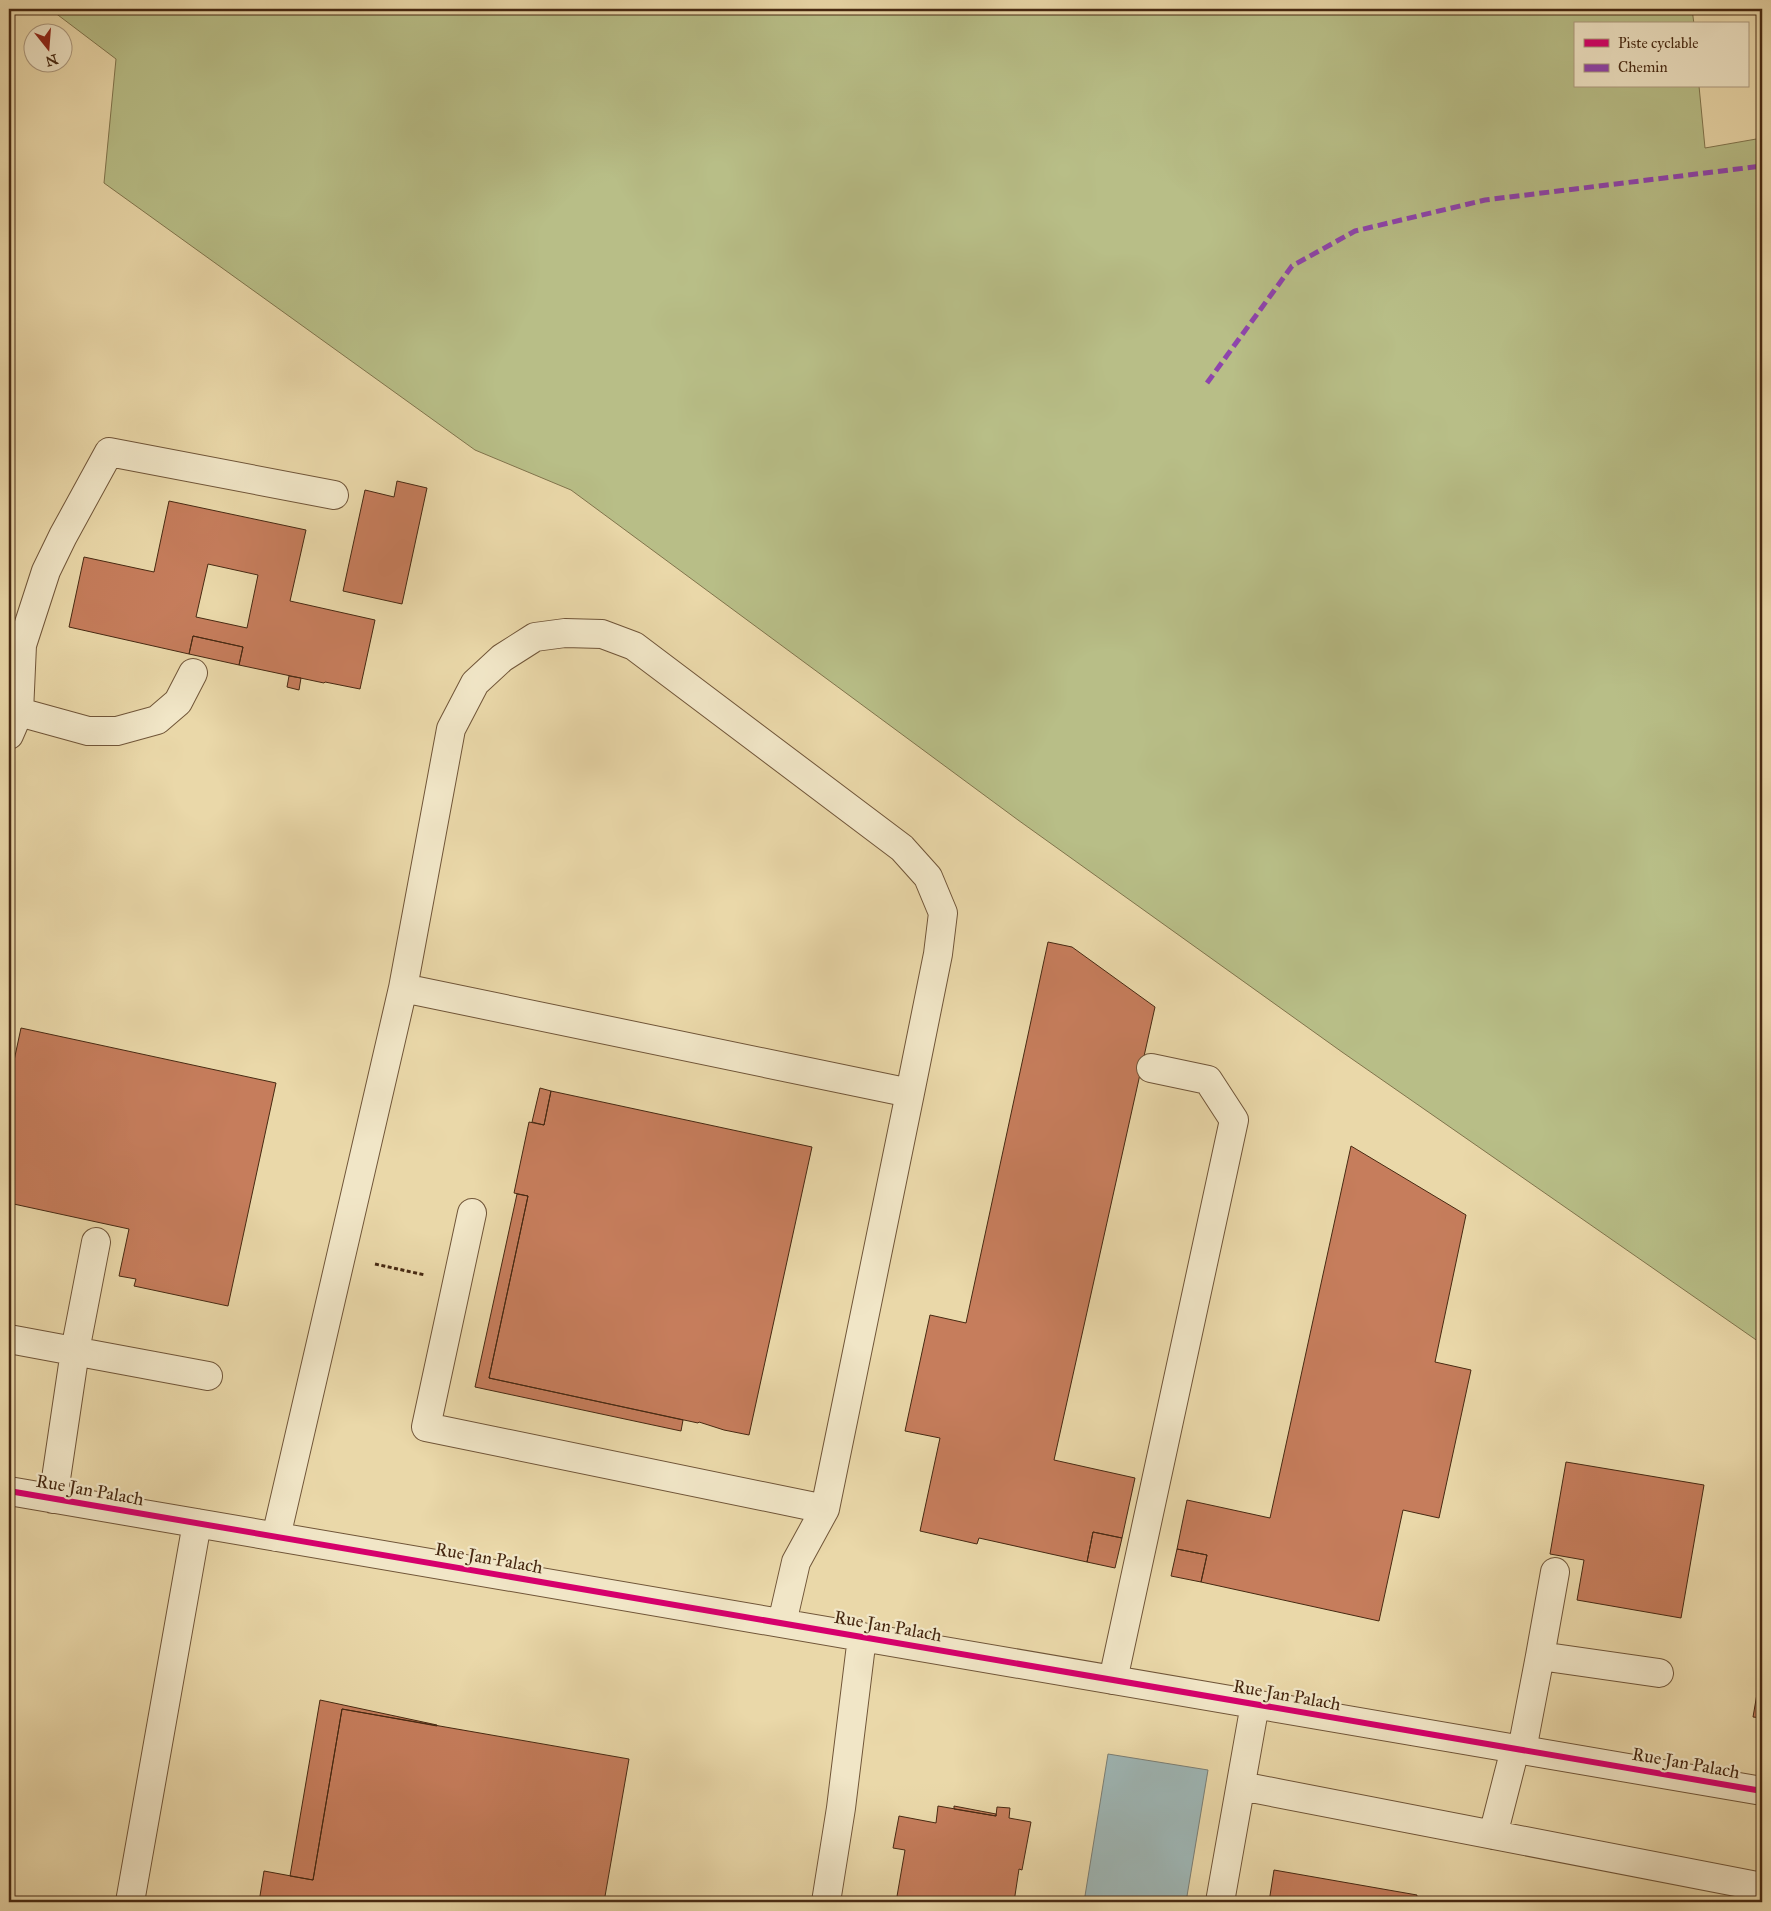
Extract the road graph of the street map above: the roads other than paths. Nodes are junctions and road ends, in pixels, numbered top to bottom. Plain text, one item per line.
1 (334, 495) dead end
2 (193, 673) dead end
3 (14, 724) edge
4 (403, 988) junction
5 (1152, 1068) dead end
6 (910, 1092) junction
7 (472, 1213) dead end
8 (96, 1242) dead end
9 (9, 1339) edge
10 (75, 1350) junction
11 (208, 1376) dead end
12 (9, 1491) edge
13 (53, 1499) junction
14 (824, 1509) junction
15 (197, 1523) junction
16 (276, 1537) junction
17 (1556, 1572) dead end
18 (782, 1623) junction
19 (862, 1637) junction
20 (1540, 1656) junction
21 (1659, 1673) dead end
22 (1113, 1680) junction
23 (1255, 1704) junction
24 (1519, 1749) junction
25 (1241, 1786) junction
26 (1762, 1791) edge
27 (1493, 1835) junction
28 (1762, 1887) edge
29 (130, 1902) edge
30 (826, 1902) edge
31 (1220, 1902) edge

1 - 3 street
2 - 3 street
4 - 6 street
4 - 6 street
4 - 16 street
5 - 22 street
6 - 14 street
7 - 14 street
8 - 10 street
9 - 10 street
10 - 11 street
10 - 13 street
12 - 13 street, Rue Jan Palach
13 - 15 street, Rue Jan Palach
14 - 18 street
15 - 16 street, Rue Jan Palach
15 - 29 street
16 - 18 street, Rue Jan Palach
17 - 20 street
18 - 19 street, Rue Jan Palach
19 - 22 street, Rue Jan Palach
19 - 30 street
20 - 21 street
20 - 24 street
22 - 23 street, Rue Jan Palach
23 - 24 street, Rue Jan Palach
23 - 25 street
24 - 26 street, Rue Jan Palach
24 - 27 street
25 - 27 street
25 - 31 street
27 - 28 street

